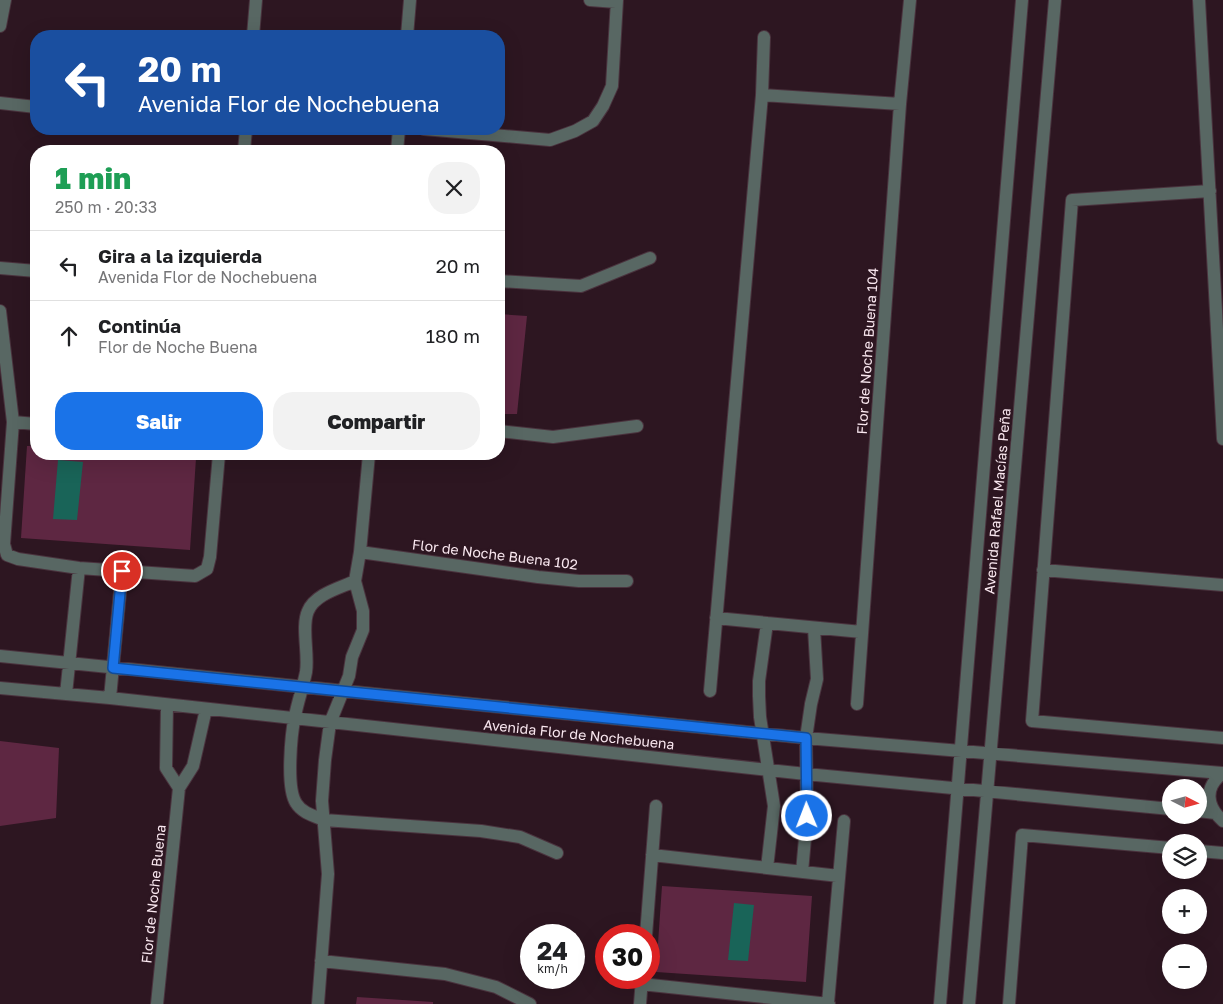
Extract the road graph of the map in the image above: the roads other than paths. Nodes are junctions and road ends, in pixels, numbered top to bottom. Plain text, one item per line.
1 (5, 0) edge
2 (256, 0) edge
3 (410, 0) edge
4 (590, 0) edge
5 (910, 0) edge
6 (1022, 0) edge
7 (1055, 0) edge
8 (1199, 0) edge
9 (616, 1) edge
10 (0, 26) edge
11 (254, 30) edge
12 (408, 30) edge
13 (764, 37) dead end
14 (762, 95) junction
15 (0, 103) edge
16 (900, 104) junction
17 (30, 106) edge
18 (493, 135) edge
19 (1210, 191) junction
20 (650, 258) dead end
21 (0, 268) edge
22 (30, 270) edge
23 (505, 280) edge
24 (0, 311) edge
25 (13, 422) junction
26 (30, 423) edge
27 (637, 426) dead end
28 (505, 432) edge
29 (1223, 439) edge
30 (218, 460) edge
31 (368, 460) edge
32 (360, 552) junction
33 (79, 568) junction
34 (1043, 570) junction
35 (122, 571) junction
36 (355, 581) junction
37 (627, 581) dead end
38 (1223, 585) edge
39 (716, 618) junction
40 (767, 623) junction
41 (814, 628) junction
42 (862, 632) junction
43 (0, 656) edge
44 (69, 664) junction
45 (113, 668) junction
46 (302, 687) junction
47 (0, 688) edge
48 (343, 691) junction
49 (710, 691) dead end
50 (66, 694) junction
51 (110, 698) junction
52 (857, 704) dead end
53 (167, 705) junction
54 (206, 709) junction
55 (294, 719) junction
56 (330, 723) junction
57 (763, 734) junction
58 (806, 738) junction
59 (1223, 738) edge
60 (960, 751) junction
61 (990, 754) junction
62 (768, 770) junction
63 (1222, 773) edge
64 (806, 774) junction
65 (179, 788) junction
66 (957, 788) junction
67 (987, 791) junction
68 (656, 806) dead end
69 (1162, 808) edge
70 (1219, 817) edge
71 (324, 820) junction
72 (844, 820) dead end
73 (1162, 847) edge
74 (1207, 852) edge
75 (1223, 853) edge
76 (557, 854) dead end
77 (652, 856) junction
78 (767, 868) junction
79 (802, 872) junction
80 (839, 876) junction
81 (647, 924) edge
82 (321, 962) junction
83 (660, 983) edge
84 (641, 989) edge
85 (157, 1004) edge
86 (318, 1004) edge
87 (530, 1004) edge
88 (640, 1004) edge
89 (828, 1004) edge
90 (940, 1004) edge
91 (969, 1004) edge
92 (1009, 1004) edge

1 - 10 street
2 - 11 street
3 - 12 street
4 - 9 street
5 - 16 street, Flor de Noche Buena 104
6 - 60 street, Avenida Rafael Macías Peña
7 - 61 street, Avenida Rafael Macías Peña
8 - 19 street
9 - 18 street
13 - 14 street
14 - 16 street
14 - 39 street
15 - 17 street
16 - 42 street, Flor de Noche Buena 104
19 - 29 street
19 - 34 street
20 - 23 street
21 - 22 street
24 - 25 street
25 - 26 street
25 - 33 street
27 - 28 street
30 - 35 street
31 - 32 street
32 - 36 street
32 - 37 street, Flor de Noche Buena 102
33 - 35 street
33 - 44 street
34 - 38 street
34 - 59 street
35 - 45 street
36 - 46 street
36 - 48 street
39 - 40 street
39 - 49 street
40 - 41 street
40 - 57 street
41 - 42 street
41 - 58 street
42 - 52 street, Flor de Noche Buena 104
43 - 44 street
44 - 45 street
44 - 50 street
45 - 46 street, Avenida Flor de Nochebuena
45 - 51 street
46 - 48 street, Avenida Flor de Nochebuena
46 - 55 street
47 - 50 street
48 - 56 street
48 - 57 street, Avenida Flor de Nochebuena
50 - 51 street
51 - 53 street
53 - 54 street, Avenida Flor de Nochebuena
53 - 65 street
54 - 55 street, Avenida Flor de Nochebuena
54 - 65 street, Flor de Noche Buena
55 - 56 street, Avenida Flor de Nochebuena
55 - 71 street
56 - 62 street, Avenida Flor de Nochebuena
56 - 71 street
57 - 58 street, Avenida Flor de Nochebuena
57 - 62 street
58 - 60 street, Avenida Flor de Nochebuena
58 - 64 street
60 - 61 street, Avenida Flor de Nochebuena
60 - 66 street, Avenida Rafael Macías Peña
61 - 63 street, Avenida Flor de Nochebuena
61 - 67 street, Avenida Rafael Macías Peña
62 - 64 street, Avenida Flor de Nochebuena
62 - 78 street
63 - 70 street
64 - 66 street, Avenida Flor de Nochebuena
64 - 79 street
65 - 85 street, Flor de Noche Buena
66 - 67 street, Avenida Flor de Nochebuena
66 - 90 street, Avenida Rafael Macías Peña
67 - 69 street, Avenida Flor de Nochebuena
67 - 91 street, Avenida Rafael Macías Peña
68 - 77 street
71 - 76 street
71 - 82 street
72 - 80 street
73 - 92 street
74 - 75 street
77 - 78 street
77 - 81 street
78 - 79 street
79 - 80 street
80 - 89 street
82 - 86 street
82 - 87 street
83 - 89 street
84 - 88 street

